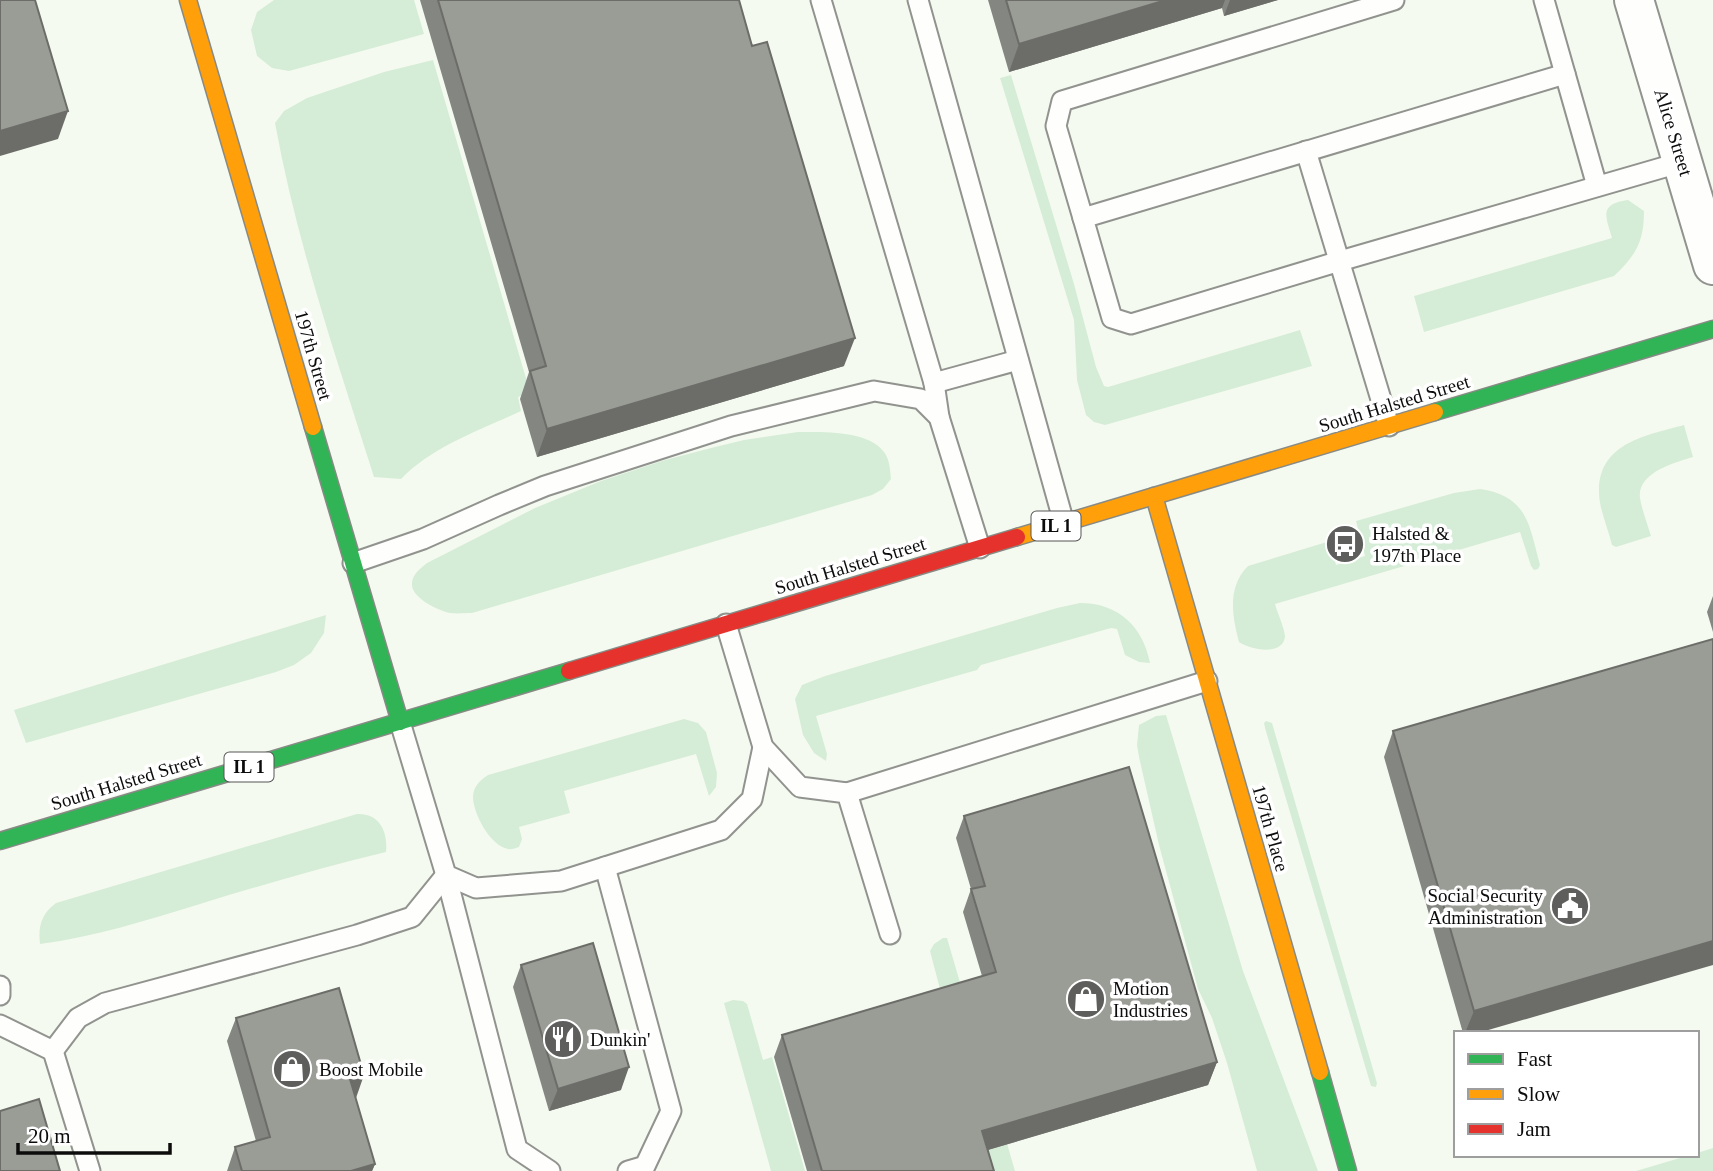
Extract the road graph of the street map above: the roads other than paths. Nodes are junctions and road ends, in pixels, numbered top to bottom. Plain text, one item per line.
1 (188, 0) edge
2 (821, 0) edge
3 (918, 0) edge
4 (1394, 0) edge
5 (1544, 0) edge
6 (1634, 0) edge
7 (1565, 74) junction
8 (1306, 151) junction
9 (1682, 162) junction
10 (1597, 186) junction
11 (1083, 218) junction
12 (1340, 261) junction
13 (1713, 265) edge
14 (1713, 330) edge
15 (1018, 360) junction
16 (934, 383) junction
17 (939, 417) junction
18 (1389, 426) junction
19 (1154, 496) junction
20 (1064, 523) junction
21 (980, 548) junction
22 (353, 563) junction
23 (726, 624) junction
24 (1208, 681) junction
25 (400, 722) junction
26 (763, 747) junction
27 (847, 793) junction
28 (0, 841) edge
29 (605, 867) junction
30 (446, 875) junction
31 (891, 934) dead end
32 (0, 986) edge
33 (0, 995) edge
34 (0, 1025) edge
35 (53, 1051) junction
36 (90, 1171) edge
37 (550, 1171) edge
38 (628, 1171) edge
39 (1348, 1171) edge

1 - 22 main road, 197th Street
2 - 16 lane
3 - 15 lane
4 - 11 lane
5 - 7 lane
6 - 9 street, Alice Street
7 - 8 lane
7 - 10 lane
8 - 11 lane
8 - 12 lane
9 - 10 lane
9 - 13 street, Alice Street
10 - 12 lane
11 - 12 lane
12 - 18 lane
14 - 18 main road, South Halsted Street / IL 1
15 - 16 lane
15 - 20 lane
16 - 17 lane
17 - 21 lane
17 - 22 lane
18 - 19 main road, South Halsted Street / IL 1
19 - 20 main road, South Halsted Street / IL 1
19 - 24 main road, 197th Place
20 - 21 main road, South Halsted Street / IL 1
21 - 23 main road, South Halsted Street / IL 1
22 - 25 main road, 197th Street
23 - 25 main road, South Halsted Street / IL 1
23 - 26 lane
24 - 27 lane
24 - 39 main road, 197th Place
25 - 28 main road, South Halsted Street / IL 1
25 - 30 lane
26 - 27 lane
26 - 29 lane
27 - 31 lane
29 - 30 lane
29 - 38 lane
30 - 35 lane
30 - 37 lane
32 - 33 lane
34 - 35 lane
35 - 36 lane

